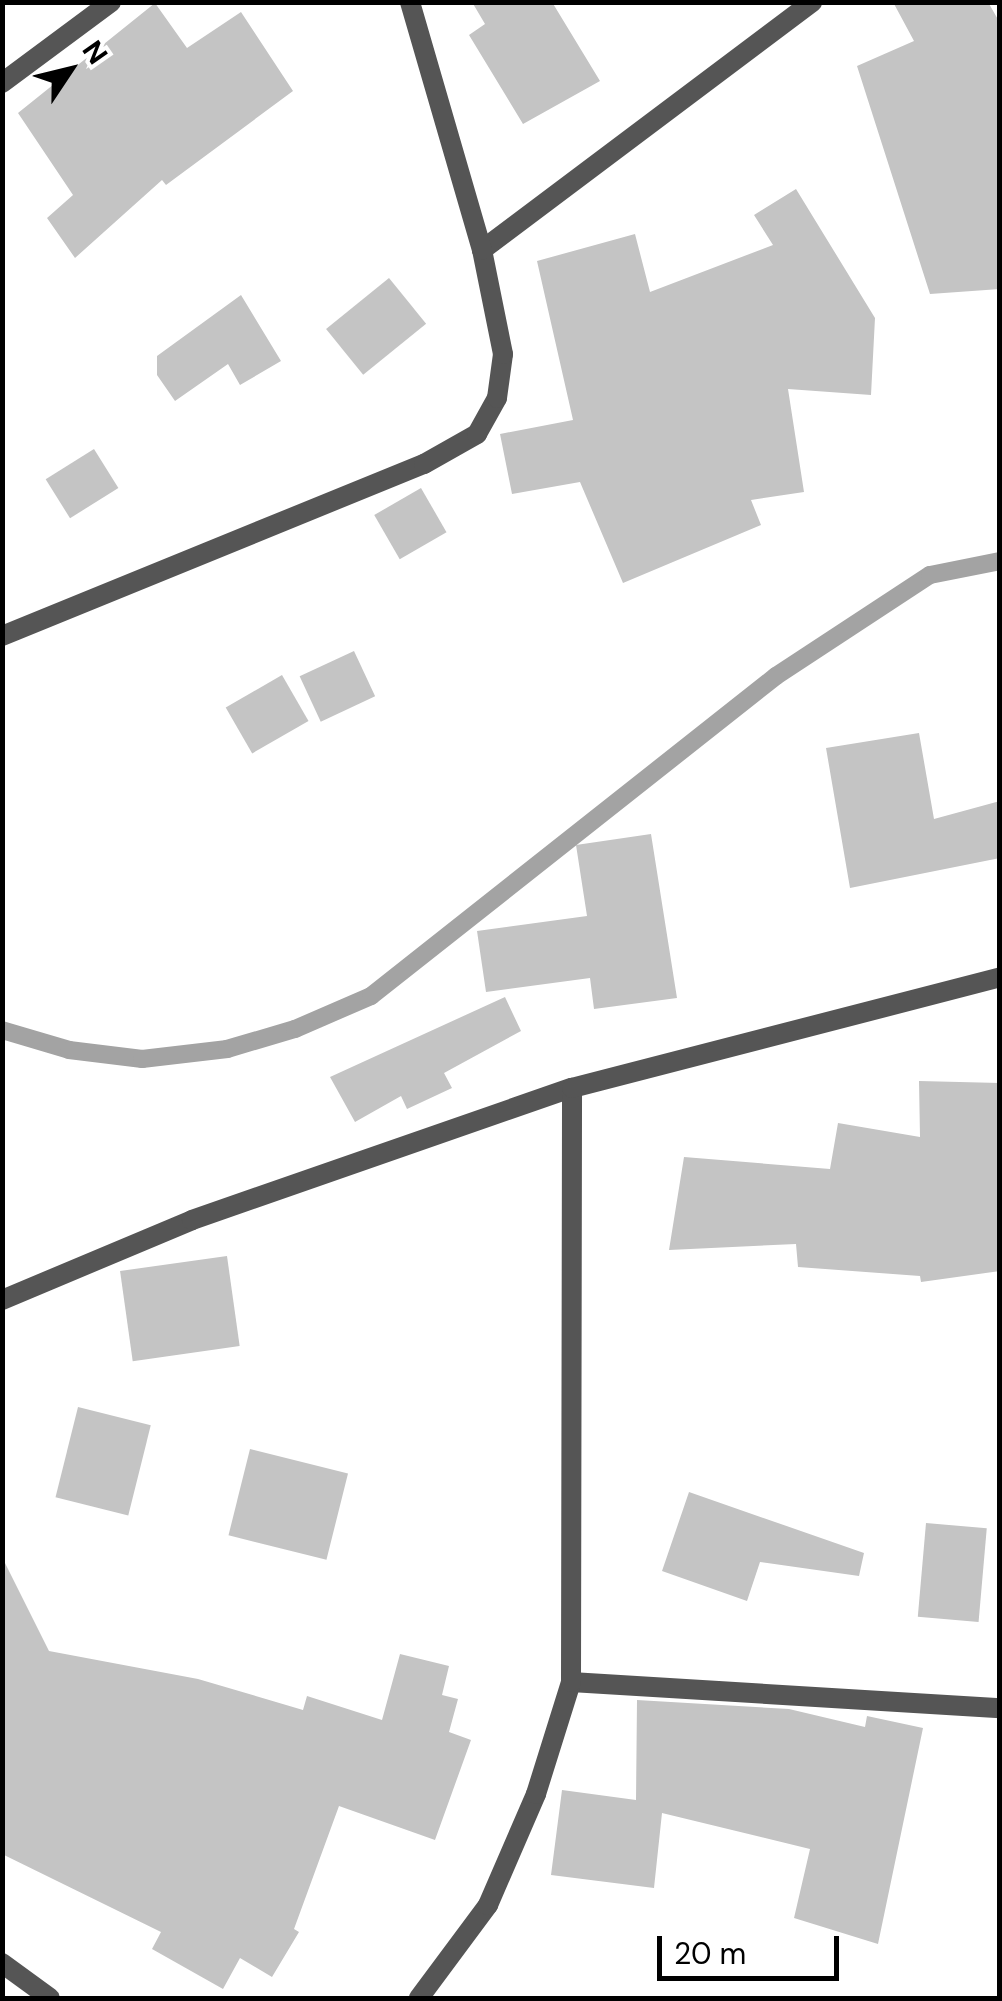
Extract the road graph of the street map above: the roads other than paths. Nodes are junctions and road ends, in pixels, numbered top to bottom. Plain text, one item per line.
1 (111, 2) edge
2 (410, 2) edge
3 (812, 2) edge
4 (2, 82) edge
5 (482, 250) junction
6 (2, 636) edge
7 (1000, 978) edge
8 (572, 1088) junction
9 (2, 1300) edge
10 (571, 1682) junction
11 (1000, 1708) edge
12 (2, 1963) edge
13 (50, 1998) edge
14 (419, 1998) edge

1 - 4 street
2 - 5 street
3 - 5 street
5 - 6 street
7 - 8 street
8 - 9 street
8 - 10 street
10 - 11 street
10 - 14 street
12 - 13 street

